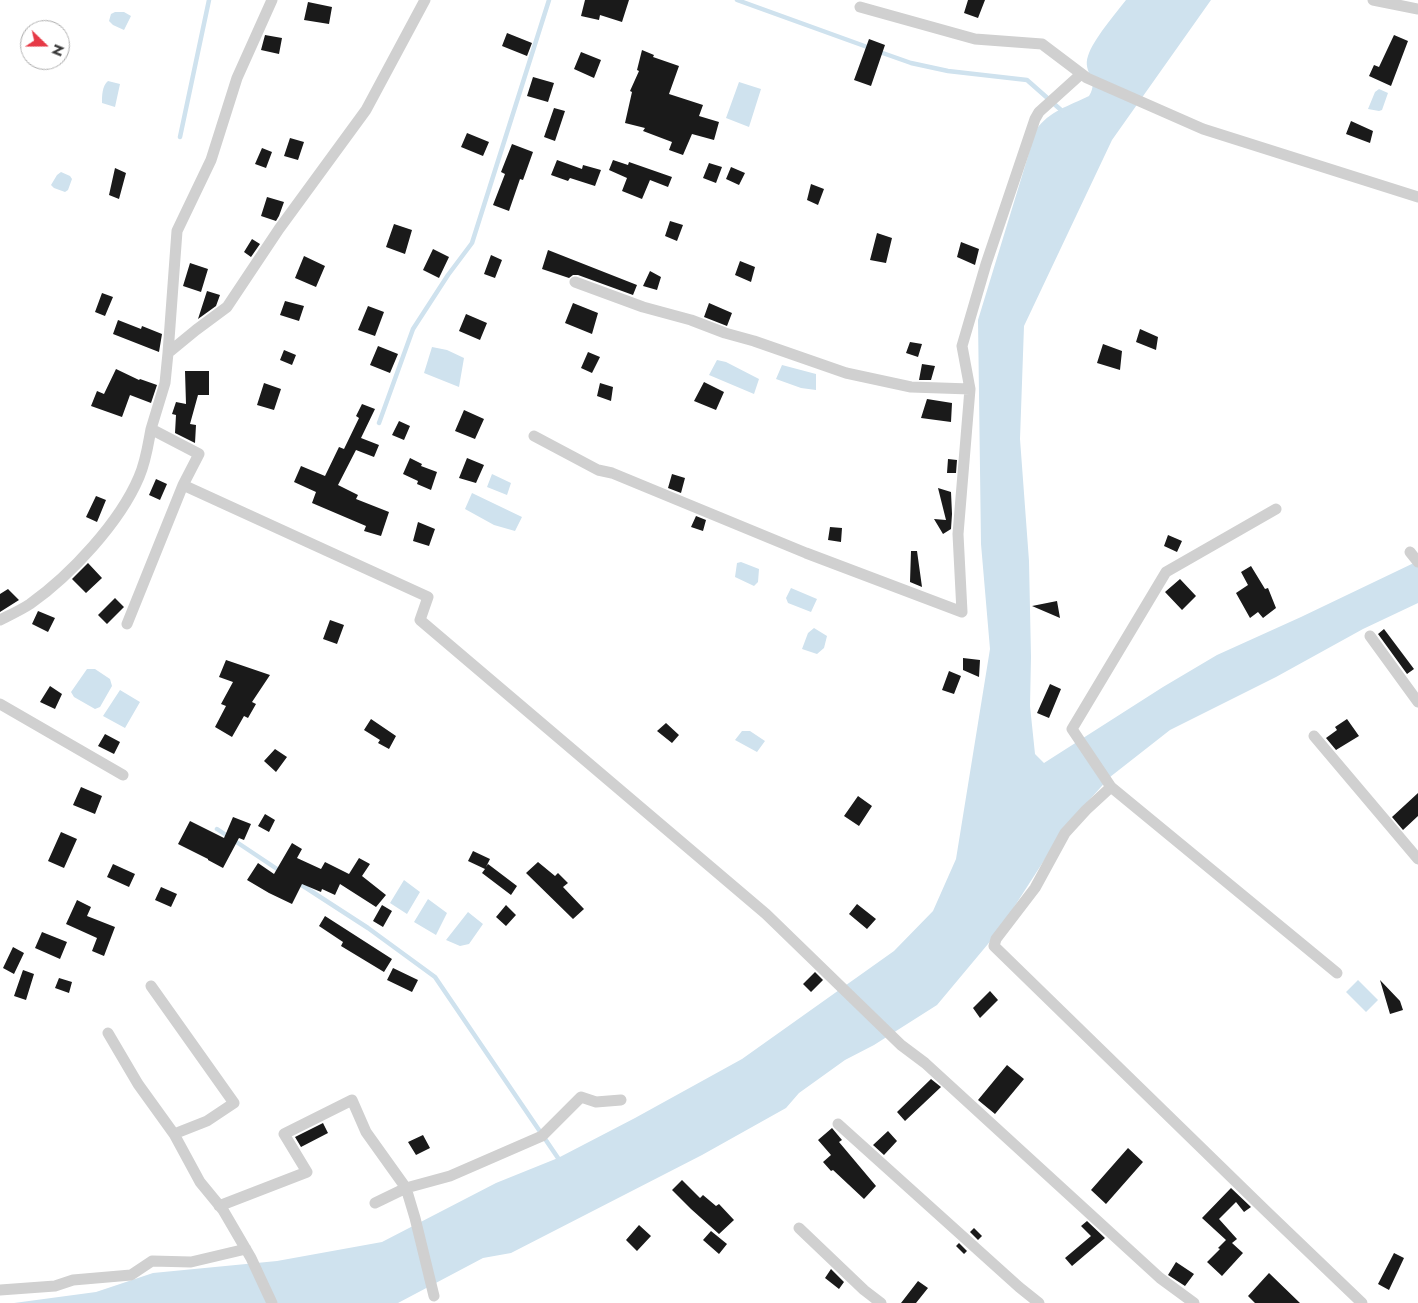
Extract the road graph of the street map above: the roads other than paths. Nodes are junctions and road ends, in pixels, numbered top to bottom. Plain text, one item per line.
1 (272, 0) edge
2 (425, 0) edge
3 (1373, 0) edge
4 (860, 7) dead end
5 (1418, 9) edge
6 (1084, 76) junction
7 (1418, 197) edge
8 (575, 282) dead end
9 (168, 353) junction
10 (970, 390) junction
11 (151, 429) junction
12 (534, 436) dead end
13 (183, 485) junction
14 (1276, 509) dead end
15 (0, 620) edge
16 (127, 624) dead end
17 (1370, 636) dead end
18 (1418, 702) edge
19 (0, 704) edge
20 (1314, 736) dead end
21 (123, 775) dead end
22 (1110, 784) junction
23 (1418, 859) edge
24 (1337, 973) dead end
25 (152, 986) dead end
26 (108, 1033) dead end
27 (621, 1100) dead end
28 (838, 1124) dead end
29 (174, 1134) junction
30 (406, 1188) junction
31 (375, 1203) dead end
32 (220, 1206) junction
33 (799, 1228) dead end
34 (248, 1253) junction
35 (0, 1290) edge
36 (433, 1292) dead end
37 (272, 1303) edge
38 (881, 1303) edge
39 (1039, 1303) edge
40 (1194, 1303) edge
41 (1362, 1303) edge

1 - 9 street
2 - 9 street
3 - 5 street
4 - 6 street
6 - 7 street
6 - 10 street
8 - 10 street
9 - 11 street
10 - 12 street
11 - 13 street
11 - 15 street
13 - 16 street
13 - 40 street
14 - 22 street
17 - 18 street
19 - 21 street
20 - 23 street
22 - 24 street
22 - 41 street
25 - 29 street
26 - 29 street
27 - 30 street
28 - 39 street
29 - 32 street
30 - 31 street
30 - 32 street
30 - 36 street
32 - 34 street
33 - 38 street
34 - 35 street
34 - 37 street

